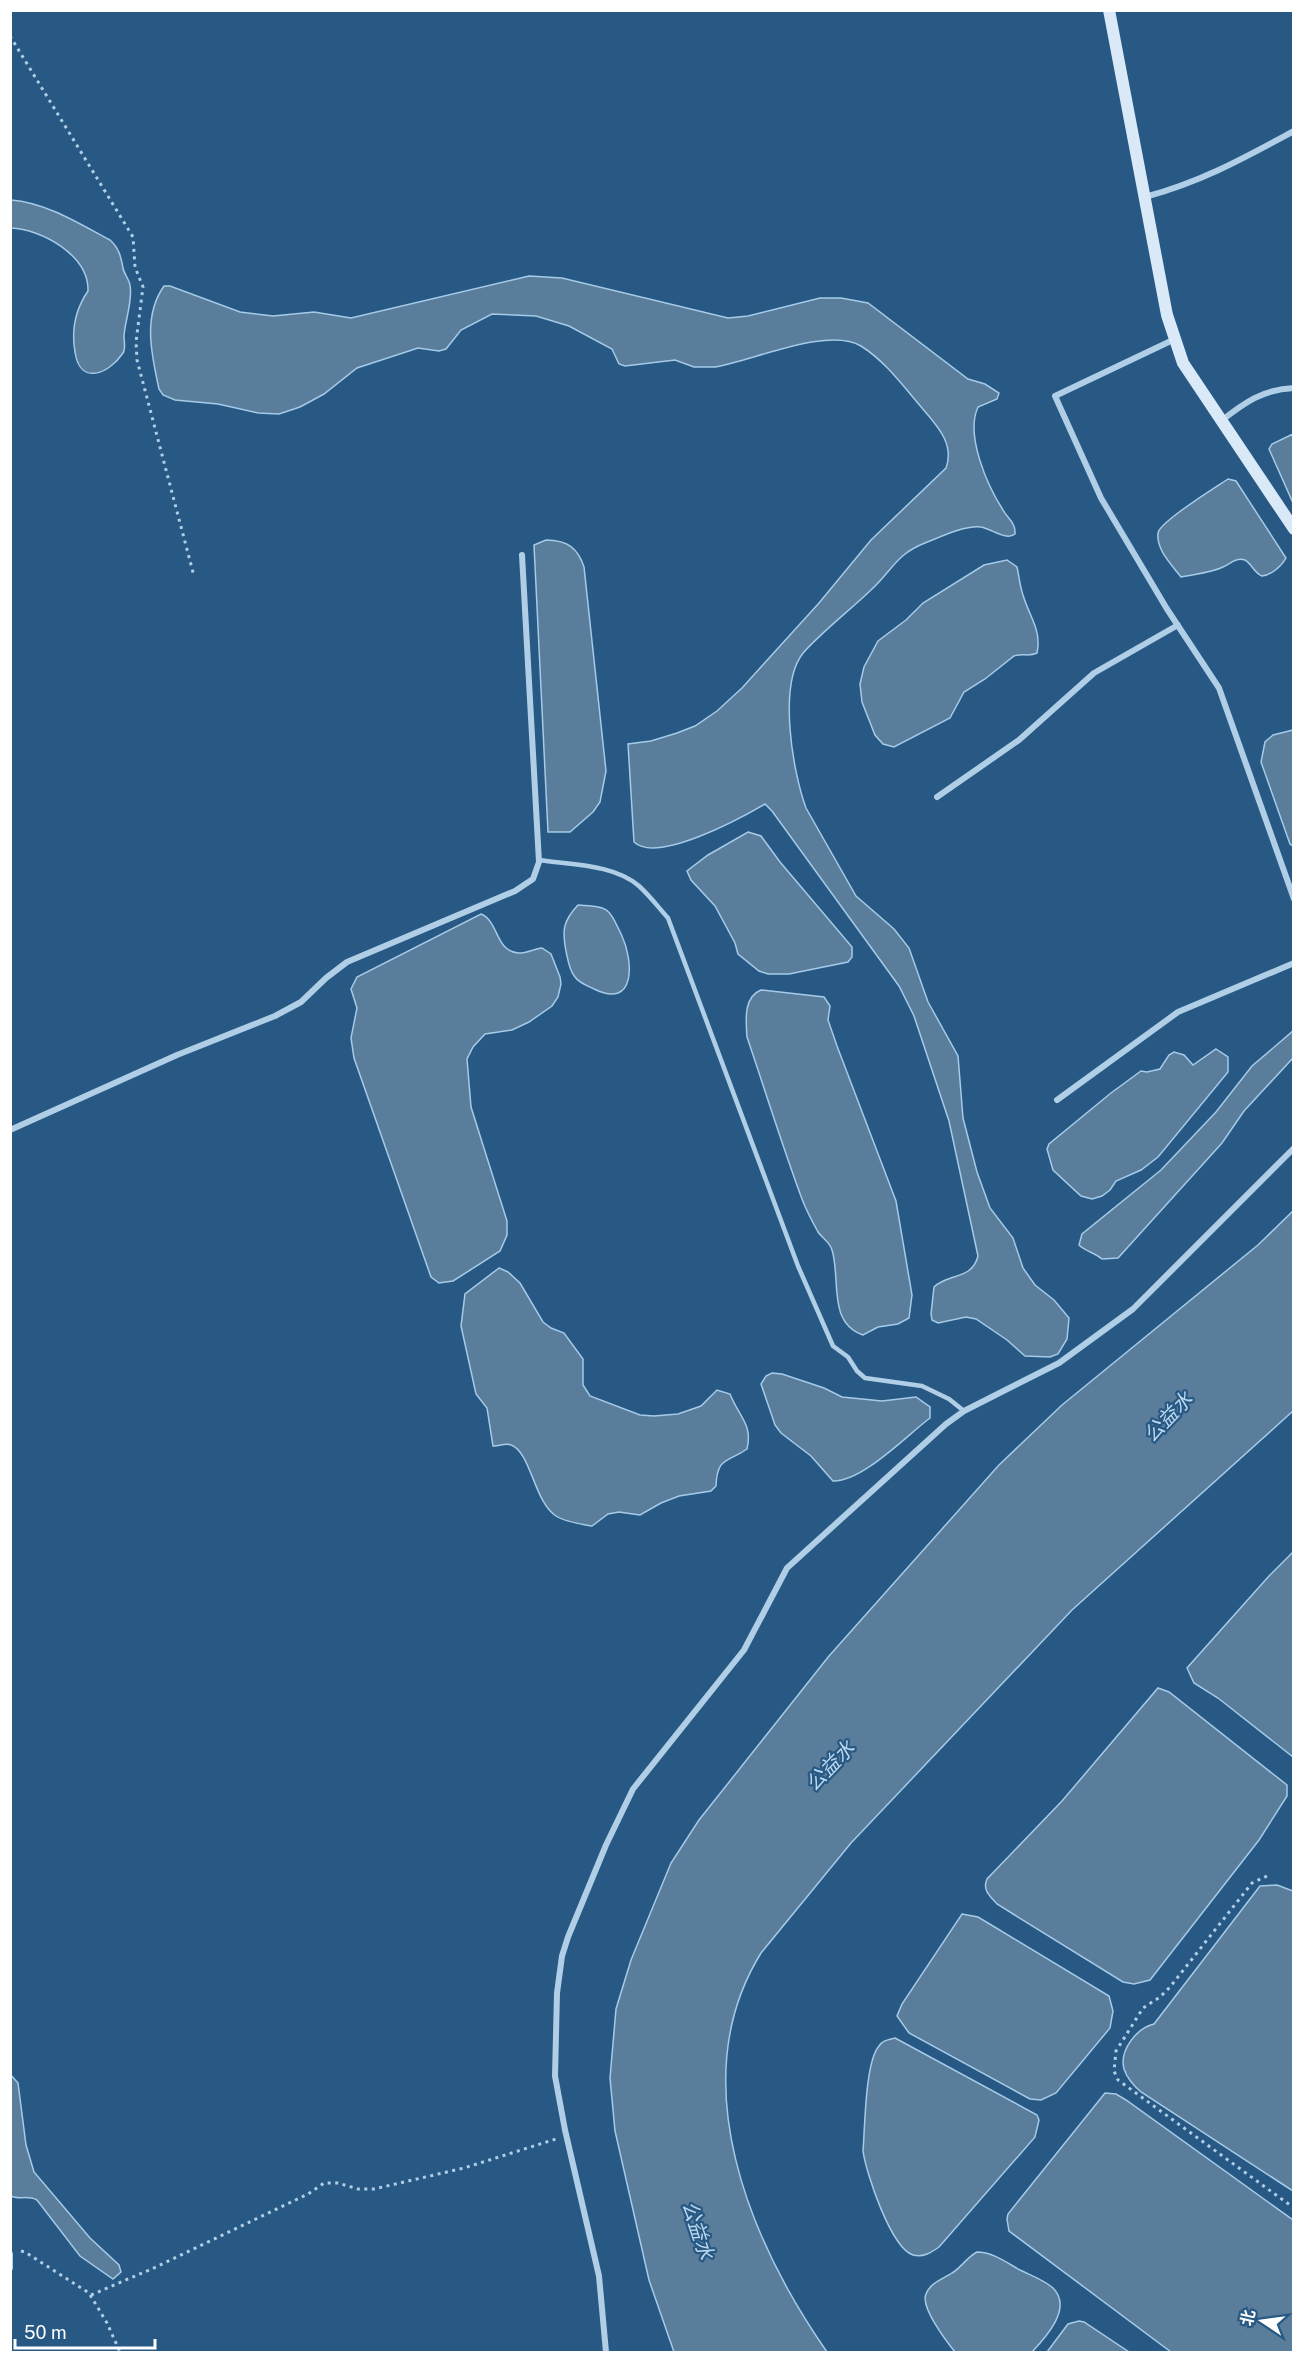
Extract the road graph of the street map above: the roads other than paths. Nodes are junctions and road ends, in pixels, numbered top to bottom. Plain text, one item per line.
1 (1109, 10) edge
2 (1293, 130) edge
3 (1145, 196) junction
4 (1175, 339) junction
5 (1293, 388) edge
6 (1221, 422) junction
7 (1293, 529) edge
8 (522, 555) dead end
9 (1178, 625) junction
10 (937, 797) dead end
11 (539, 860) junction
12 (1293, 899) edge
13 (1293, 963) edge
14 (1057, 1100) dead end
15 (10, 1130) edge
16 (1293, 1148) edge
17 (964, 1411) junction
18 (10, 2254) edge
19 (10, 2268) edge
20 (606, 2352) edge

1 - 3 street
2 - 3 street
3 - 4 street
4 - 6 street
4 - 9 street
5 - 6 street
6 - 7 street
8 - 11 street
9 - 10 street
9 - 12 street
11 - 15 street
11 - 17 lane
13 - 14 street
16 - 17 street
17 - 20 street
18 - 19 street

